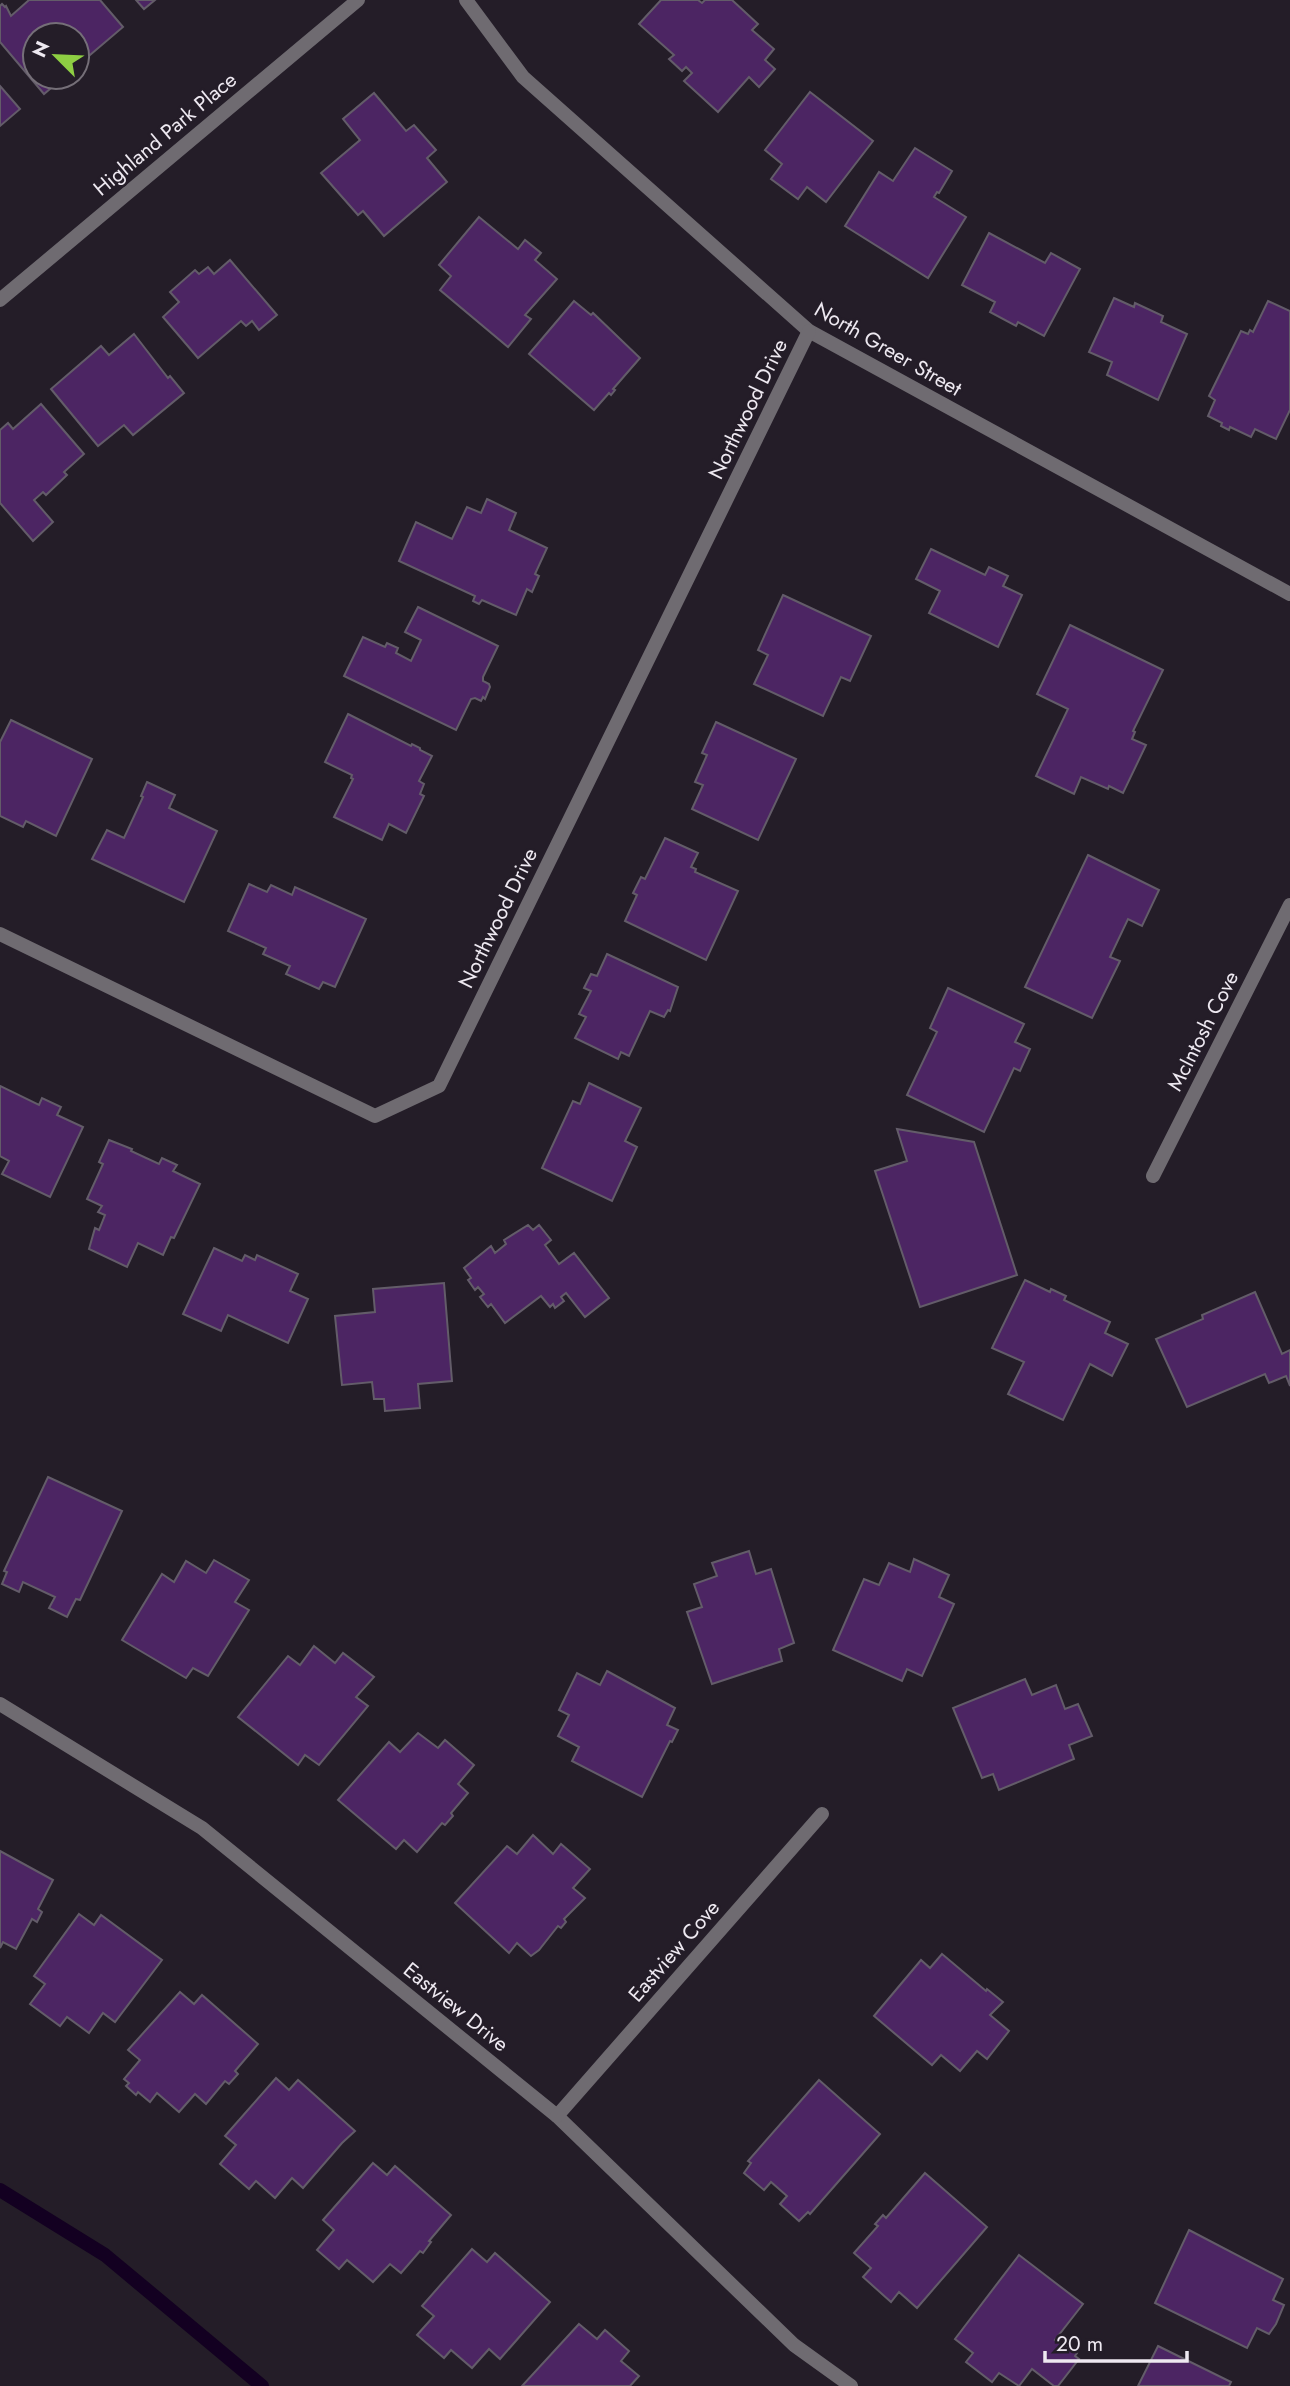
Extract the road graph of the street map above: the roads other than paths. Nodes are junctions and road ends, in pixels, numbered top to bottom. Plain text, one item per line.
1 (358, 0) edge
2 (466, 0) edge
3 (0, 300) edge
4 (809, 331) junction
5 (1290, 594) edge
6 (1290, 905) edge
7 (0, 934) edge
8 (1153, 1176) dead end
9 (0, 1704) edge
10 (822, 1814) dead end
11 (557, 2116) junction
12 (851, 2386) edge

1 - 3 street, Highland Park Place
2 - 4 street, North Greer Street
4 - 5 street, North Greer Street
4 - 7 street, Northwood Drive
6 - 8 street, McIntosh Cove
9 - 11 street, Eastview Drive
10 - 11 street, Eastview Cove
11 - 12 street, Eastview Drive

